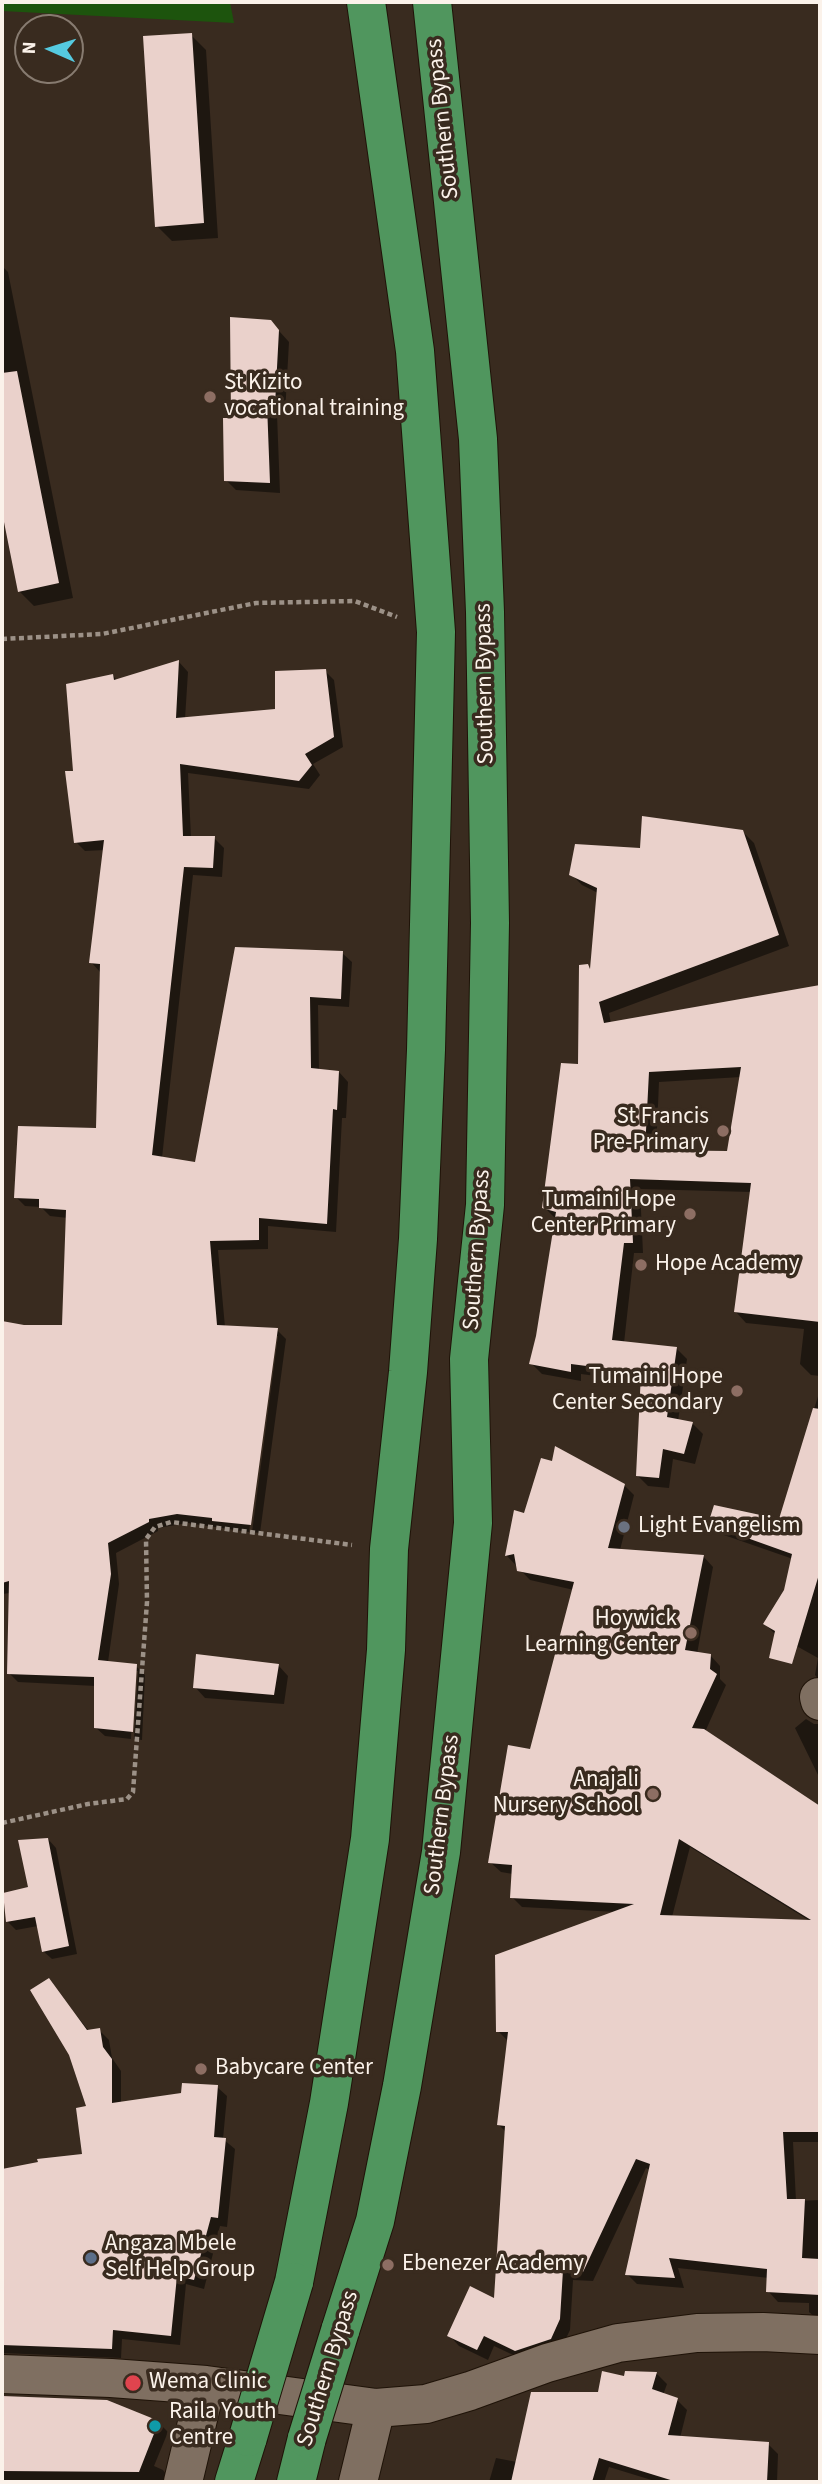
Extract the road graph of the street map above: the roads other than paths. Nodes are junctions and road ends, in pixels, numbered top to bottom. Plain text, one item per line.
1 (366, 2) edge
2 (432, 2) edge
3 (820, 2335) edge
4 (2, 2374) edge
5 (206, 2385) junction
6 (376, 2409) junction
7 (183, 2482) edge
8 (234, 2482) edge
9 (296, 2482) edge
10 (358, 2482) edge

1 - 8 highway, bridge
2 - 9 highway, Southern Bypass, bridge
3 - 6 street
4 - 5 street
5 - 6 street
5 - 7 street
6 - 10 street

